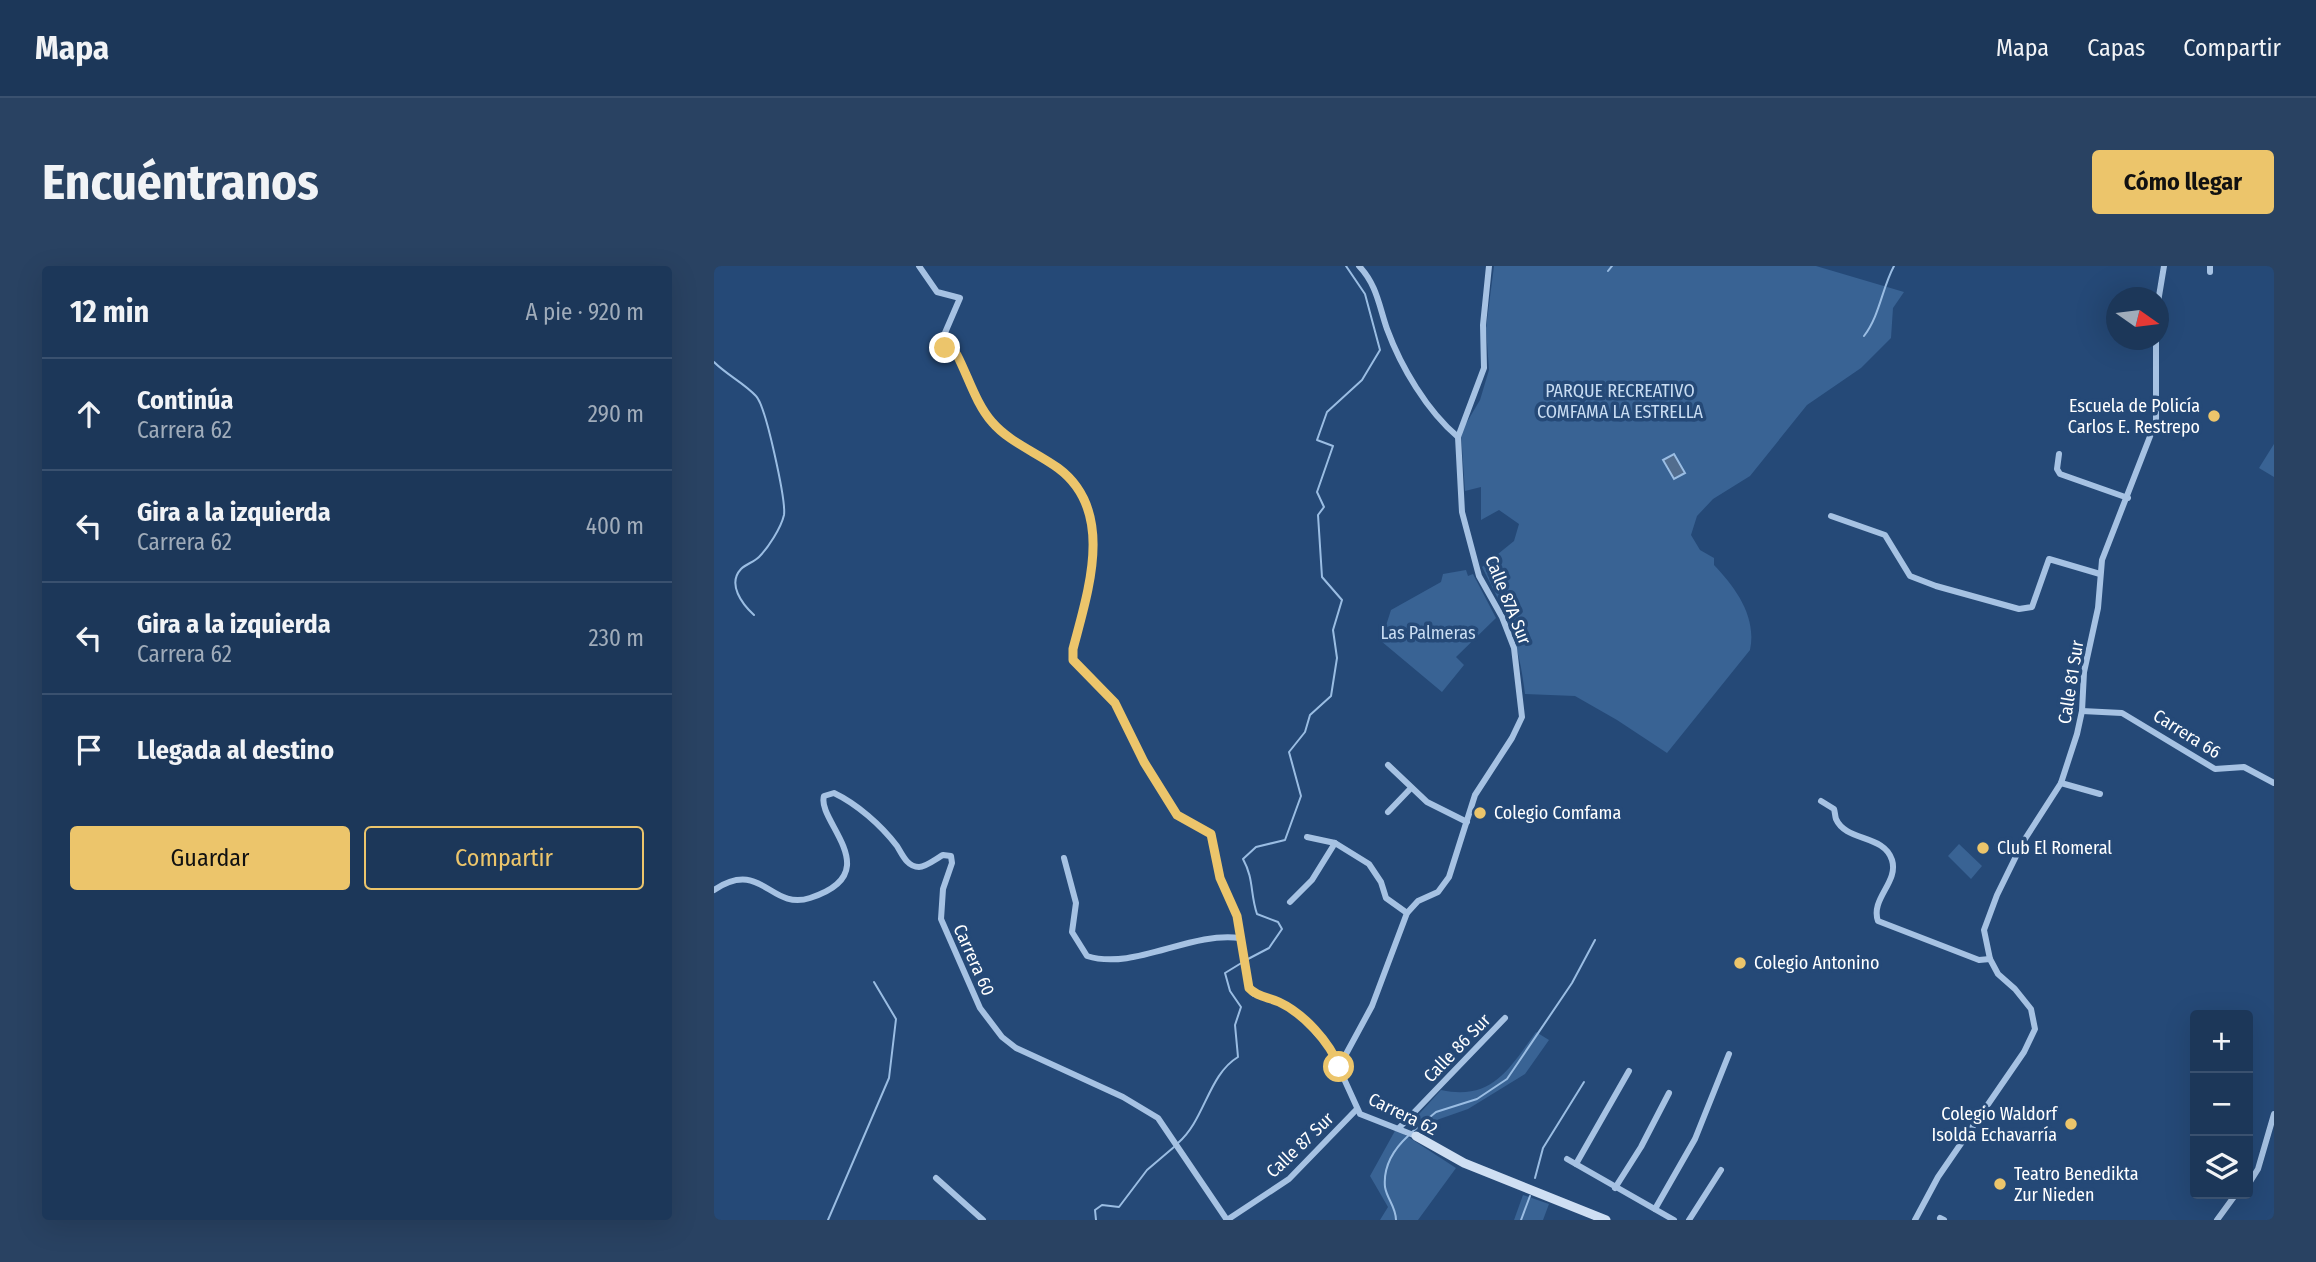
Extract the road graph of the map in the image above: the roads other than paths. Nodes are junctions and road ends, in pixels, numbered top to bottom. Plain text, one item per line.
1 (919, 266) edge
2 (1359, 266) edge
3 (1489, 266) edge
4 (2164, 266) edge
5 (2160, 287) edge
6 (2156, 350) edge
7 (1458, 437) junction
8 (2059, 454) dead end
9 (2128, 498) junction
10 (1831, 516) dead end
11 (2100, 574) junction
12 (2082, 711) junction
13 (1388, 765) dead end
14 (2061, 783) junction
15 (2274, 783) edge
16 (1411, 788) junction
17 (2100, 794) dead end
18 (1821, 800) dead end
19 (1388, 812) dead end
20 (1467, 822) junction
21 (1307, 836) dead end
22 (1335, 843) junction
23 (1064, 858) dead end
24 (714, 890) edge
25 (1290, 902) dead end
26 (1407, 914) junction
27 (1240, 938) junction
28 (1990, 959) junction
29 (1505, 1018) dead end
30 (1729, 1054) dead end
31 (1339, 1067) junction
32 (1629, 1071) dead end
33 (1669, 1093) dead end
34 (1356, 1110) junction
35 (2274, 1114) edge
36 (1399, 1128) junction
37 (1411, 1133) joint
38 (1567, 1158) dead end
39 (1576, 1164) junction
40 (1721, 1170) dead end
41 (2253, 1177) edge
42 (936, 1178) dead end
43 (1615, 1188) junction
44 (2232, 1199) edge
45 (1655, 1209) junction
46 (1582, 1213) junction
47 (983, 1220) edge
48 (1227, 1220) edge
49 (1593, 1220) edge
50 (1606, 1220) edge
51 (1674, 1220) edge
52 (1689, 1220) edge
53 (1915, 1220) edge
54 (2217, 1220) edge

1 - 27 street, Carrera 62
2 - 7 street
3 - 7 street, Calle 87A Sur
4 - 5 street
6 - 9 street, Calle 81 Sur
7 - 20 street, Calle 87A Sur
8 - 9 street
9 - 11 street, Calle 81 Sur
10 - 11 street
11 - 12 street, Calle 81 Sur
12 - 14 street, Calle 81 Sur
12 - 15 street, Carrera 66
13 - 16 street
14 - 17 street
14 - 28 street, Calle 81 Sur
16 - 19 street
16 - 20 street
18 - 28 street
20 - 26 street, Calle 87A Sur
21 - 22 street
22 - 25 street
22 - 26 street
23 - 27 street
24 - 48 street, Carrera 60
26 - 31 street
27 - 31 street, Carrera 62
28 - 53 street
29 - 36 street, Calle 86 Sur
30 - 45 street
31 - 34 street, Carrera 62
32 - 39 street
33 - 43 street
34 - 36 street, Carrera 62
34 - 48 street, Calle 87 Sur
35 - 41 street
36 - 37 street, Carrera 62
37 - 46 street, Carrera 62
38 - 39 street
39 - 43 street
40 - 52 street
42 - 47 street
43 - 45 street
44 - 54 street
45 - 51 street
46 - 49 street, Carrera 62
46 - 50 street

